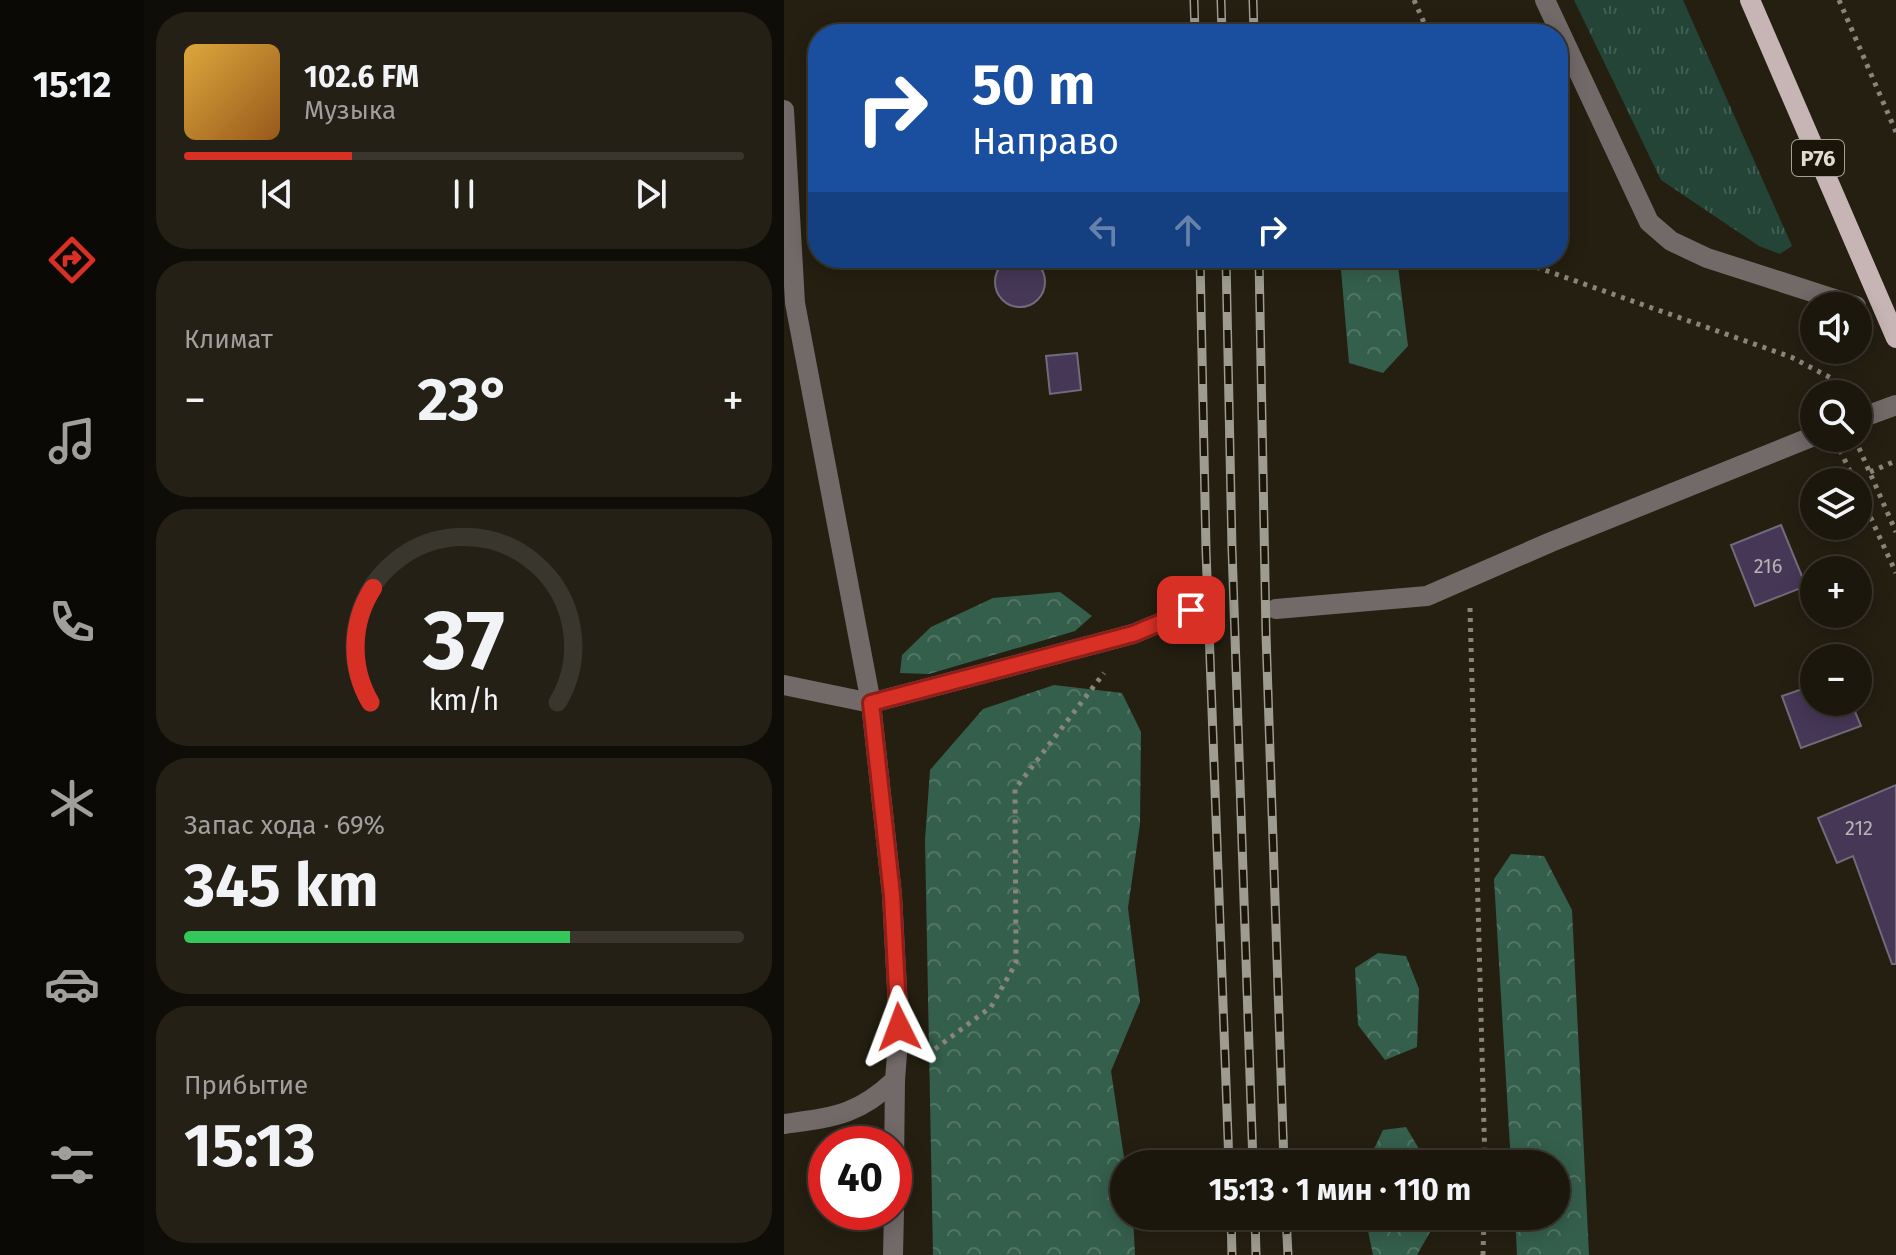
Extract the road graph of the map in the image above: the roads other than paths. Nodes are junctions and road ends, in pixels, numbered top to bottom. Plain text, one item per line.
1 (1545, 0) edge
2 (1750, 0) edge
3 (1556, 24) edge
4 (1568, 49) edge
5 (784, 110) edge
6 (1813, 292) edge
7 (1872, 311) edge
8 (1886, 316) junction
9 (1896, 338) edge
10 (1896, 405) edge
11 (1872, 414) edge
12 (1800, 442) edge
13 (1276, 609) dead end
14 (1191, 610) dead end
15 (784, 685) edge
16 (871, 703) junction
17 (895, 1080) junction
18 (784, 1124) edge
19 (894, 1126) edge
20 (894, 1230) edge
21 (893, 1255) edge

1 - 3 street
2 - 8 main road, Р76
4 - 6 street
5 - 16 street
7 - 8 street
8 - 9 main road, Р76
10 - 11 street
12 - 13 street
14 - 16 street
15 - 16 street
16 - 17 street
17 - 18 street
17 - 19 street
20 - 21 street

